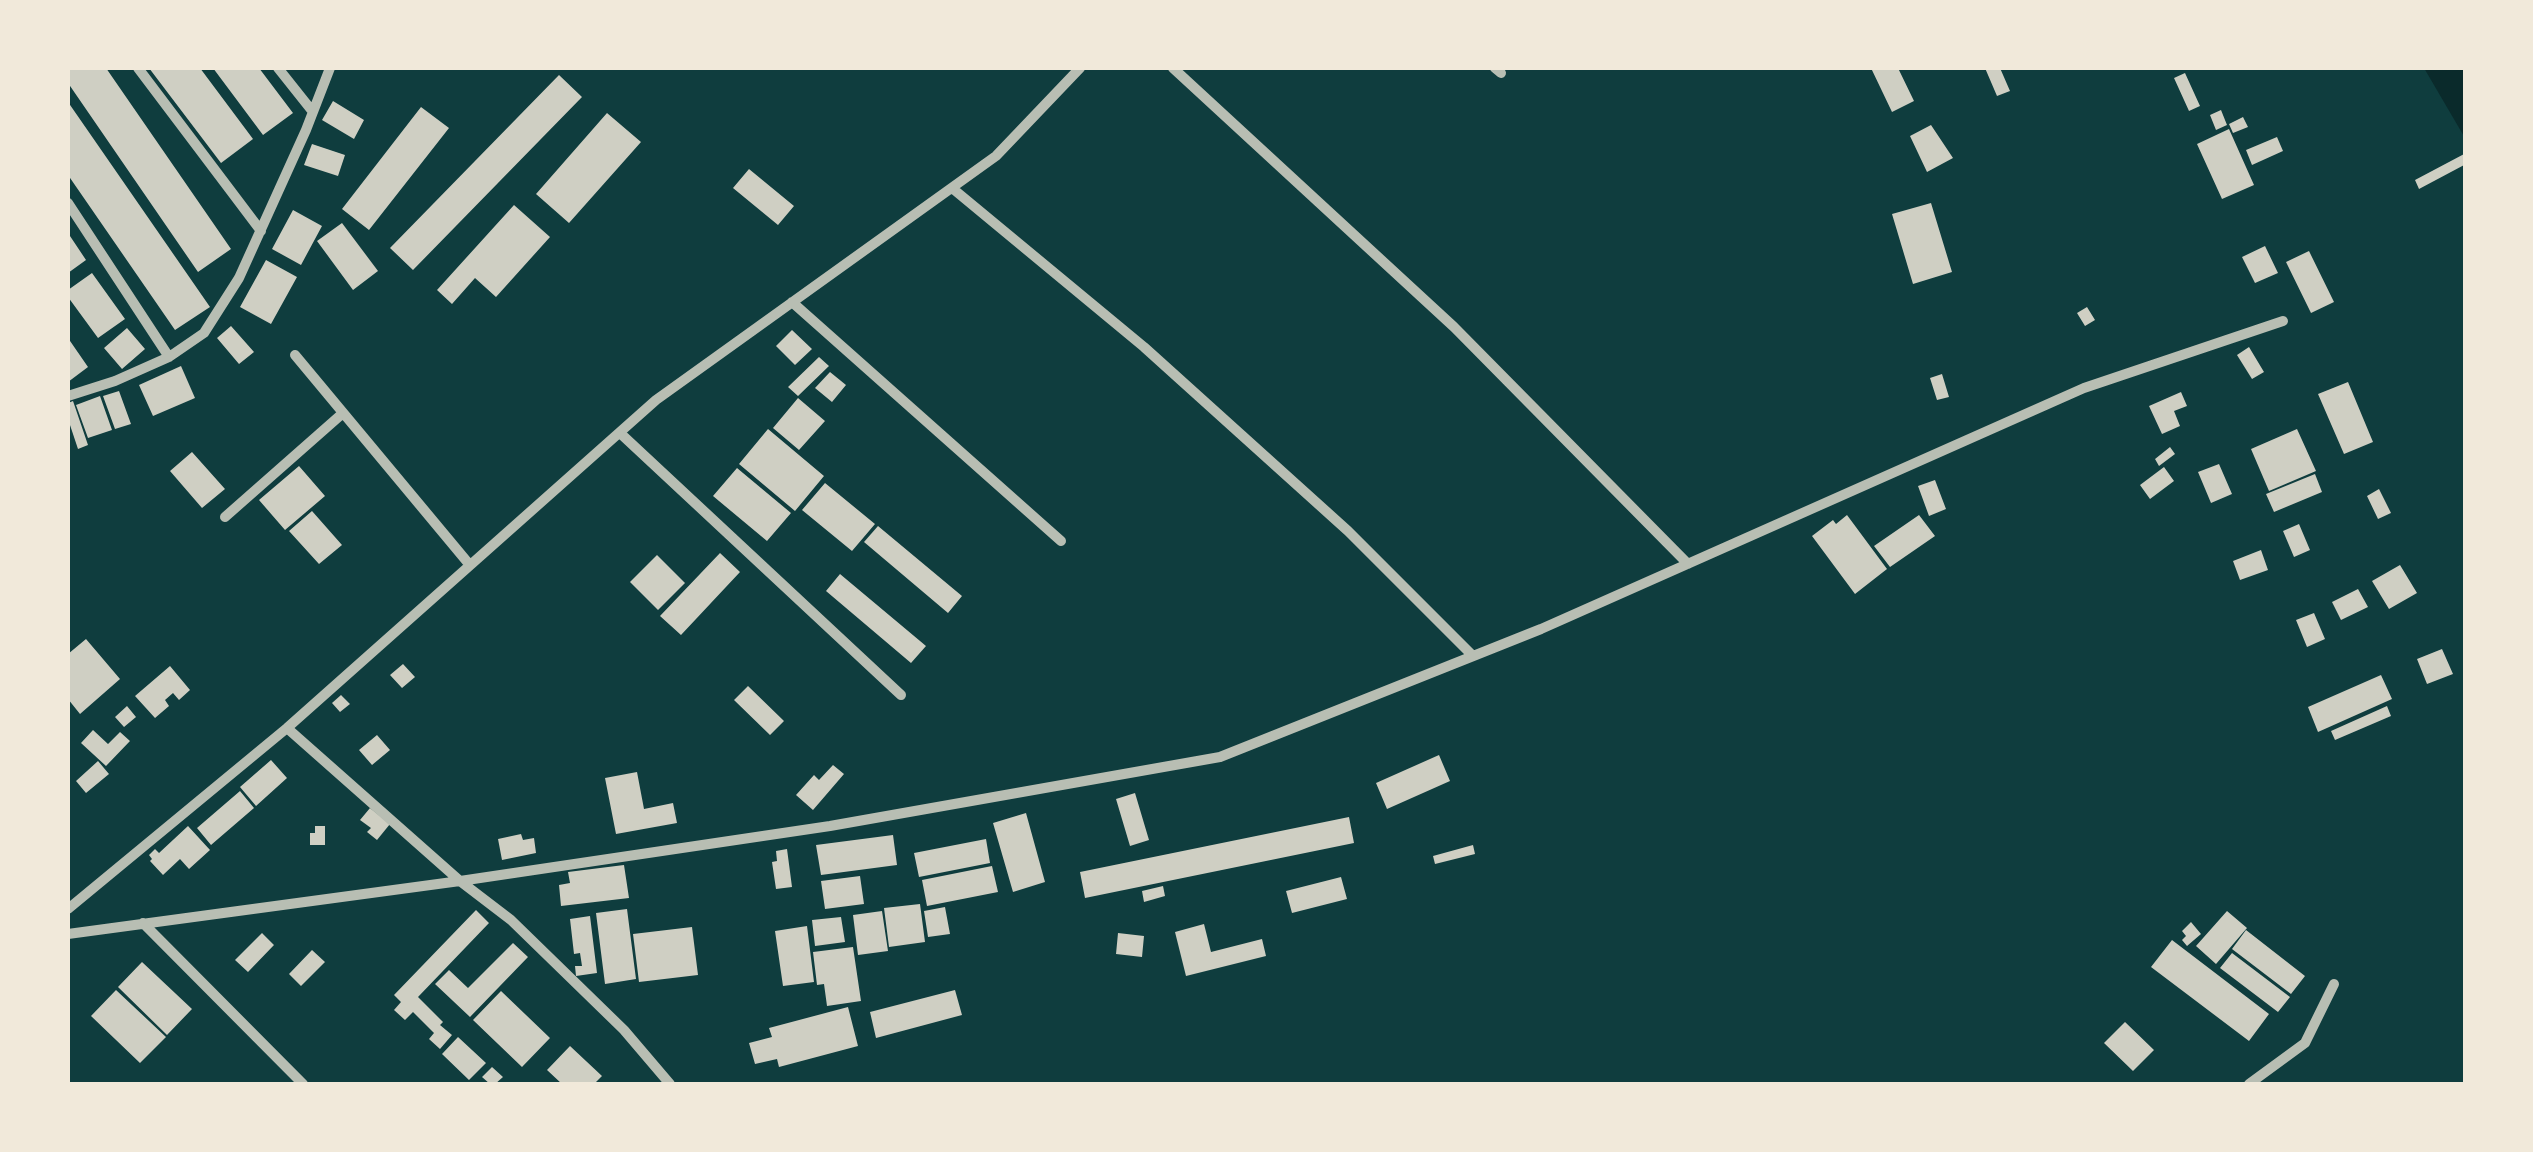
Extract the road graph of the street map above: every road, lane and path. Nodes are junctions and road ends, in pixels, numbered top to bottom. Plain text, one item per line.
1 (138, 68) edge
2 (278, 68) edge
3 (330, 68) edge
4 (1080, 68) edge
5 (1174, 68) edge
6 (313, 112) junction
7 (952, 188) junction
8 (68, 203) edge
9 (260, 231) junction
10 (792, 302) junction
11 (2283, 321) dead end
12 (295, 355) dead end
13 (170, 357) junction
14 (68, 396) edge
15 (343, 413) junction
16 (620, 433) junction
17 (224, 517) dead end
18 (1061, 540) dead end
19 (469, 564) junction
20 (1688, 564) junction
21 (1472, 656) junction
22 (901, 696) dead end
23 (288, 728) junction
24 (460, 881) junction
25 (68, 908) edge
26 (143, 923) junction
27 (68, 934) edge
28 (2334, 984) dead end
29 (303, 1084) edge
30 (670, 1084) edge
31 (2249, 1084) edge

1 - 9 street
2 - 6 street
3 - 6 street
4 - 7 street
5 - 20 street
6 - 9 street
7 - 10 street
7 - 21 street
8 - 13 street
9 - 13 street
10 - 16 street
10 - 18 street
11 - 20 street
12 - 15 street
13 - 14 street
15 - 17 street
15 - 19 street
16 - 19 street
16 - 22 street
19 - 23 street
20 - 21 street
21 - 24 street
23 - 24 street
23 - 25 street
24 - 26 street
24 - 30 street
26 - 27 street
26 - 29 street
28 - 31 street

